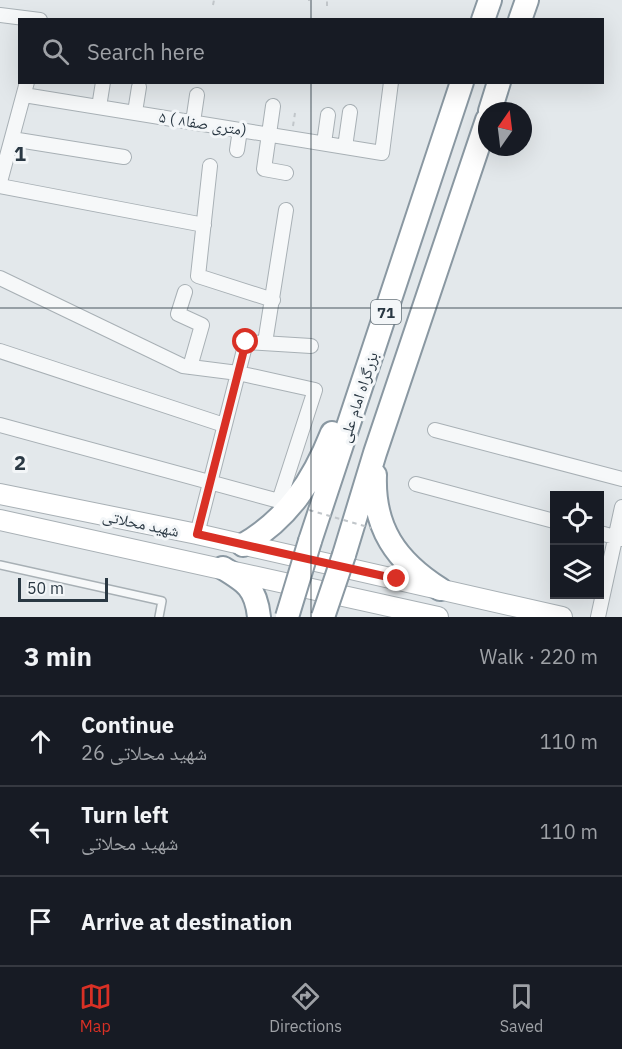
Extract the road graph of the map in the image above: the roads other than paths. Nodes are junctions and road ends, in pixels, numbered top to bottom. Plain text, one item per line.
1 (490, 0) edge
2 (527, 0) edge
3 (0, 15) edge
4 (24, 18) edge
5 (484, 18) edge
6 (521, 18) edge
7 (103, 84) edge
8 (391, 84) edge
9 (461, 84) edge
10 (498, 84) edge
11 (139, 87) dead end
12 (26, 88) edge
13 (197, 95) dead end
14 (493, 102) edge
15 (273, 106) dead end
16 (99, 107) junction
17 (135, 112) junction
18 (350, 112) dead end
19 (328, 115) dead end
20 (193, 122) junction
21 (240, 130) junction
22 (269, 134) junction
23 (12, 139) junction
24 (324, 143) junction
25 (345, 147) junction
26 (478, 147) edge
27 (237, 150) dead end
28 (124, 157) dead end
29 (210, 166) dead end
30 (286, 173) dead end
31 (0, 184) edge
32 (286, 210) dead end
33 (204, 225) junction
34 (399, 272) junction
35 (0, 278) edge
36 (185, 292) dead end
37 (273, 300) junction
38 (265, 343) junction
39 (311, 346) dead end
40 (0, 351) edge
41 (189, 366) junction
42 (238, 373) junction
43 (0, 425) edge
44 (224, 425) junction
45 (435, 430) dead end
46 (375, 453) junction
47 (622, 479) edge
48 (210, 482) junction
49 (416, 484) dead end
50 (0, 494) edge
51 (622, 507) edge
52 (0, 520) edge
53 (550, 520) edge
54 (197, 534) junction
55 (604, 534) edge
56 (619, 538) edge
57 (243, 545) junction
58 (0, 565) edge
59 (223, 568) junction
60 (440, 589) junction
61 (383, 610) edge
62 (159, 617) edge
63 (259, 617) edge
64 (286, 617) edge
65 (323, 617) edge
66 (438, 617) edge
67 (562, 617) edge
68 (598, 617) edge

1 - 5 highway
2 - 6 highway
3 - 4 street
7 - 16 street
8 - 25 street, ۵ ( ۸متری صفا)
9 - 34 highway, بزرگراه امام علی / 71
10 - 14 highway
11 - 17 street
12 - 16 street, ۵ ( ۸متری صفا)
12 - 23 street
13 - 20 street
15 - 22 street
16 - 17 street, ۵ ( ۸متری صفا)
17 - 20 street, ۵ ( ۸متری صفا)
18 - 25 street
19 - 24 street
20 - 21 street, ۵ ( ۸متری صفا)
21 - 22 street, ۵ ( ۸متری صفا)
21 - 27 street
22 - 24 street, ۵ ( ۸متری صفا)
22 - 30 street
23 - 28 street
23 - 31 street
24 - 25 street, ۵ ( ۸متری صفا)
26 - 46 highway, بزرگراه امام علی / 71
29 - 33 street
31 - 33 street
32 - 37 street
33 - 37 street
34 - 57 highway
34 - 64 highway, بزرگراه امام علی / 71, bridge
35 - 41 street
36 - 41 street
37 - 38 street
38 - 39 street
38 - 42 street
40 - 44 street
41 - 42 street
42 - 44 street
42 - 48 street
43 - 48 street
44 - 48 street
45 - 47 street
46 - 60 highway
46 - 65 highway, بزرگراه امام علی / 71, bridge
48 - 54 street
49 - 53 street
50 - 54 main road, شهید محلاتی
51 - 56 street
52 - 59 main road, شهید محلاتی
54 - 57 main road, شهید محلاتی
55 - 56 street
56 - 68 street
57 - 60 main road, شهید محلاتی
58 - 62 lane
59 - 61 main road, شهید محلاتی
59 - 63 highway
60 - 67 main road, شهید محلاتی
61 - 66 main road, شهید محلاتی

